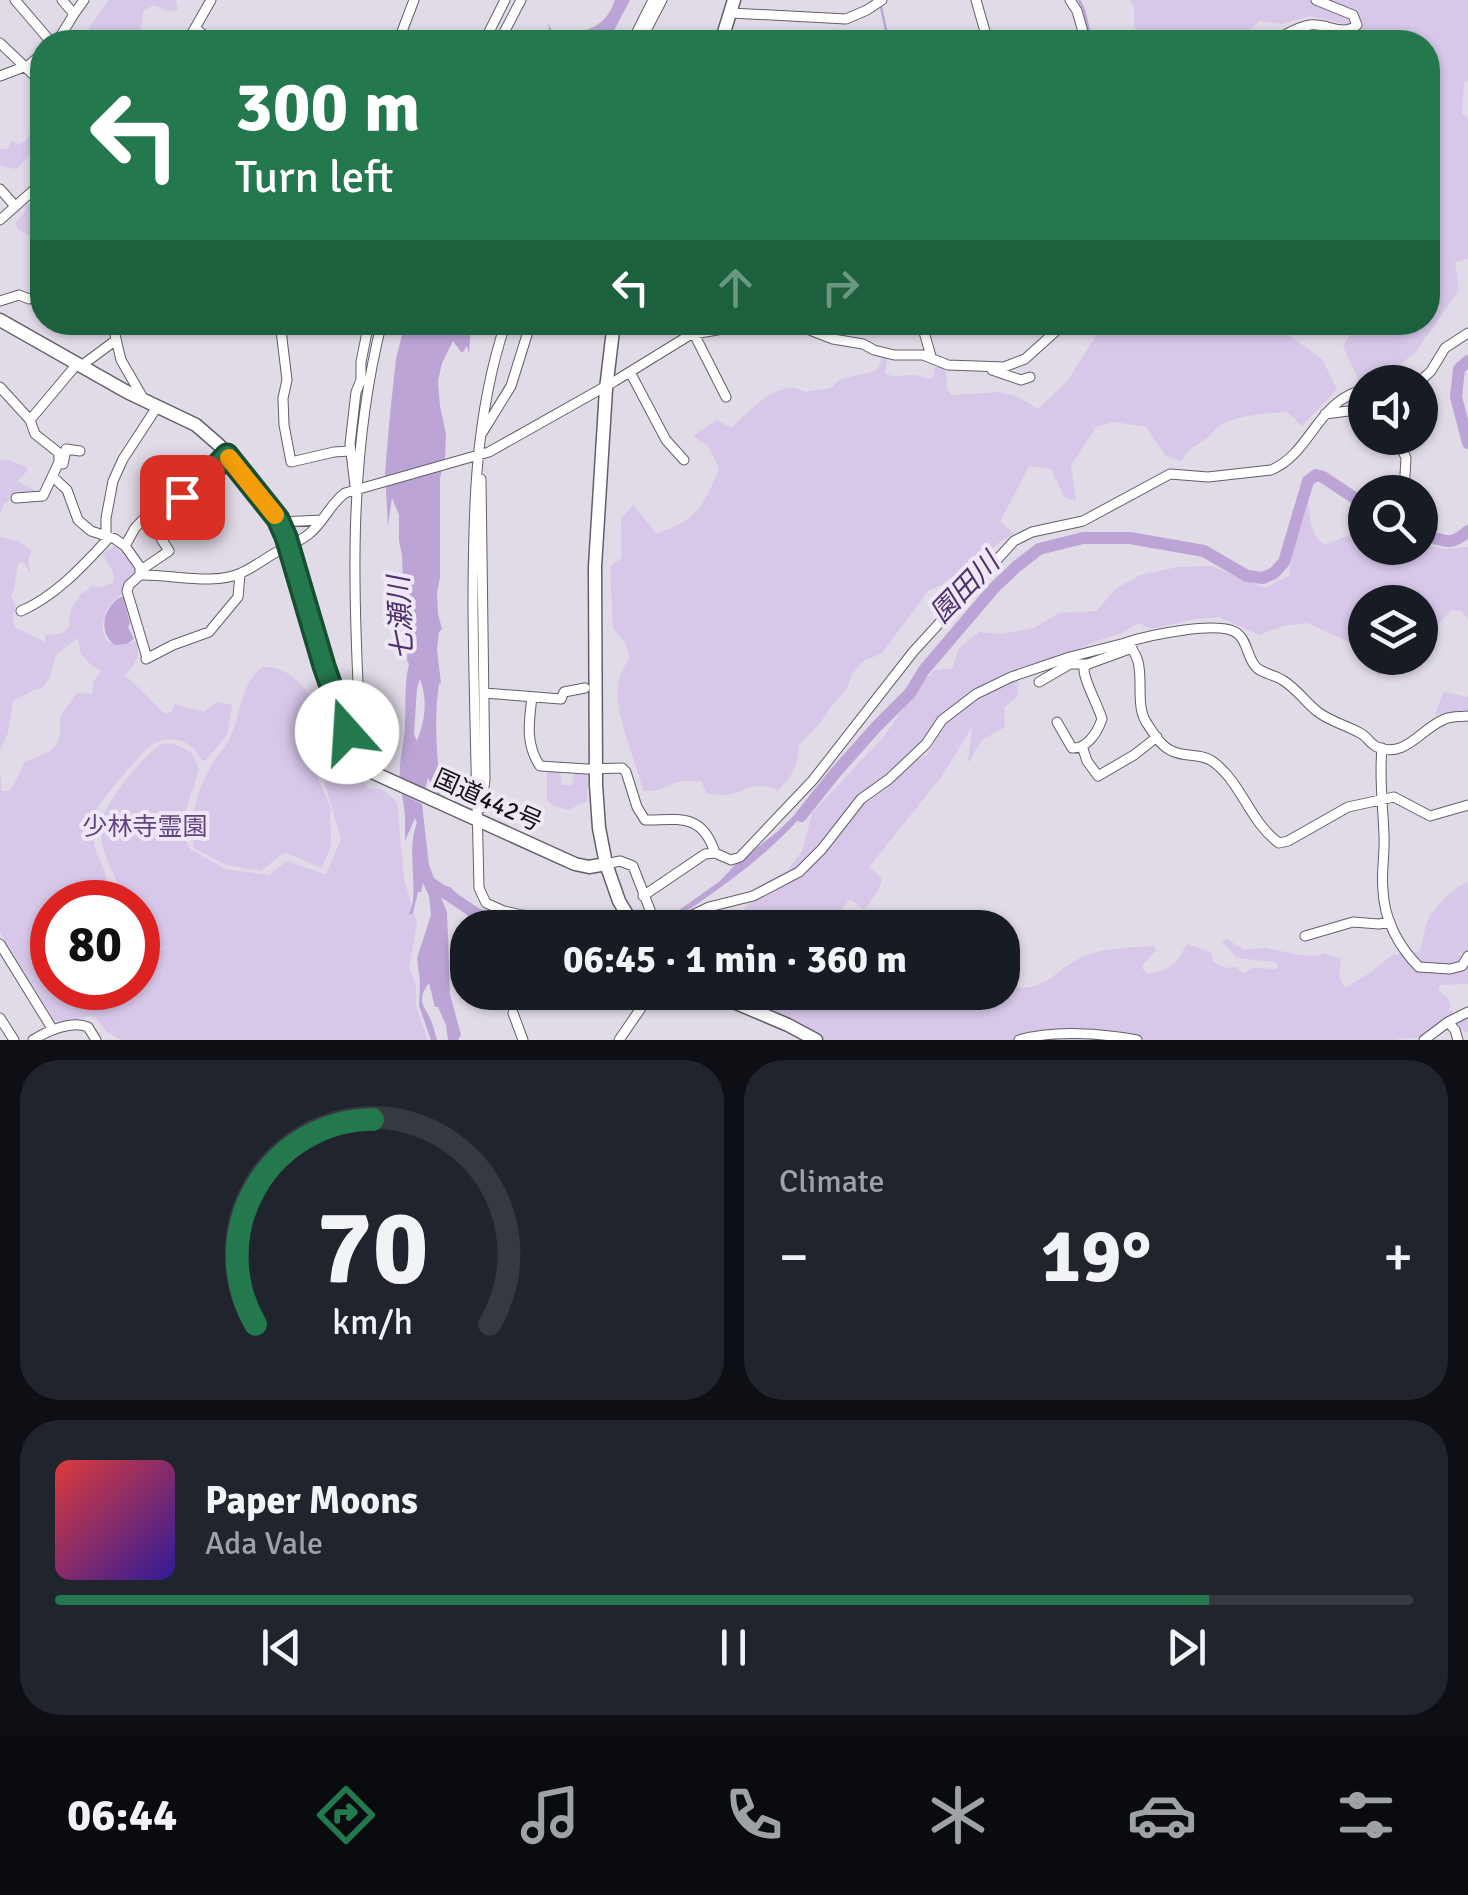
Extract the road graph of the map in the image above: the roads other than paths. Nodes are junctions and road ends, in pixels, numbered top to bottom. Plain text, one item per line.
1 (15, 0) edge
2 (62, 0) edge
3 (84, 0) edge
4 (211, 0) edge
5 (414, 0) edge
6 (505, 0) edge
7 (521, 0) edge
8 (654, 0) edge
9 (662, 0) edge
10 (976, 0) edge
11 (1070, 0) edge
12 (1316, 0) edge
13 (876, 2) edge
14 (733, 6) edge
15 (74, 14) junction
16 (195, 28) joint
17 (43, 30) edge
18 (63, 30) edge
19 (198, 30) edge
20 (401, 30) edge
21 (490, 30) edge
22 (506, 30) edge
23 (638, 30) edge
24 (646, 30) edge
25 (725, 30) edge
26 (985, 30) edge
27 (1082, 30) edge
28 (1298, 30) edge
29 (1344, 30) edge
30 (1351, 30) edge
31 (0, 43) edge
32 (30, 63) edge
33 (25, 67) junction
34 (30, 72) edge
35 (0, 76) edge
36 (0, 189) edge
37 (30, 193) edge
38 (15, 206) junction
39 (0, 220) edge
40 (30, 299) edge
41 (0, 301) edge
42 (0, 320) edge
43 (1468, 333) edge
44 (115, 335) edge
45 (282, 335) edge
46 (366, 335) edge
47 (380, 335) edge
48 (502, 335) edge
49 (528, 335) edge
50 (613, 335) edge
51 (692, 335) edge
52 (695, 335) edge
53 (822, 335) edge
54 (927, 335) edge
55 (1050, 335) edge
56 (116, 340) junction
57 (931, 356) junction
58 (79, 365) junction
59 (1434, 365) edge
60 (980, 366) junction
61 (630, 372) junction
62 (1030, 377) dead end
63 (607, 386) junction
64 (1, 391) edge
65 (1348, 395) edge
66 (726, 396) dead end
67 (151, 404) junction
68 (4, 407) dead end
69 (1348, 411) edge
70 (1326, 414) junction
71 (30, 420) junction
72 (22, 433) dead end
73 (480, 436) junction
74 (34, 439) junction
75 (80, 451) dead end
76 (350, 451) junction
77 (227, 455) junction
78 (474, 458) junction
79 (684, 460) dead end
80 (55, 472) junction
81 (359, 488) junction
82 (16, 498) dead end
83 (147, 516) junction
84 (322, 520) junction
85 (280, 522) junction
86 (108, 536) junction
87 (125, 546) junction
88 (288, 546) junction
89 (141, 572) junction
90 (240, 574) junction
91 (21, 611) dead end
92 (1129, 645) junction
93 (1088, 664) junction
94 (1039, 682) dead end
95 (585, 688) dead end
96 (484, 694) junction
97 (532, 697) junction
98 (1468, 716) edge
99 (1057, 722) dead end
100 (1157, 737) junction
101 (1082, 746) junction
102 (1382, 748) junction
103 (353, 750) junction
104 (596, 769) junction
105 (1380, 799) junction
106 (1468, 805) edge
107 (478, 820) junction
108 (715, 853) junction
109 (606, 864) junction
110 (643, 896) junction
111 (503, 910) edge
112 (625, 910) edge
113 (649, 910) edge
114 (703, 910) edge
115 (1390, 922) junction
116 (1305, 936) dead end
117 (0, 944) edge
118 (1468, 956) edge
119 (640, 1010) edge
120 (751, 1010) edge
121 (1468, 1012) edge
122 (513, 1013) dead end
123 (0, 1018) edge
124 (1448, 1022) junction
125 (53, 1030) junction
126 (14, 1040) edge
127 (33, 1040) edge
128 (96, 1040) edge
129 (523, 1040) edge
130 (619, 1040) edge
131 (816, 1040) edge
132 (1019, 1040) edge
133 (1136, 1040) edge
134 (1424, 1040) edge
135 (1458, 1040) edge

1 - 17 street
2 - 15 street
3 - 15 street
4 - 16 street
5 - 20 street
6 - 21 street
7 - 22 street
8 - 23 street
9 - 24 street
10 - 26 street
11 - 27 street
12 - 30 street
13 - 14 street
14 - 25 highway
15 - 18 street
16 - 19 street
28 - 29 street
31 - 33 street
32 - 33 street
33 - 34 street
33 - 35 street
36 - 38 street
37 - 38 street
38 - 39 street
40 - 41 street
42 - 58 highway, 国道442号
43 - 59 street
44 - 56 street
45 - 76 street
46 - 76 street
47 - 81 street
48 - 73 street
49 - 73 street
50 - 63 highway
51 - 61 street
52 - 66 street
53 - 57 street
54 - 57 street
55 - 60 street
56 - 58 street
56 - 67 street
57 - 60 street
58 - 67 highway, 国道442号
58 - 71 street
60 - 62 street
61 - 63 street
61 - 79 street
63 - 78 street
63 - 104 highway
64 - 68 street
64 - 71 street
65 - 70 street
67 - 77 highway, 国道442号
67 - 86 street
69 - 70 street
70 - 108 street
71 - 74 street
72 - 74 street
73 - 78 street
74 - 80 street
75 - 80 street
76 - 81 street
77 - 83 street
77 - 85 highway, 国道442号
78 - 81 street
78 - 96 street
78 - 107 street
80 - 82 street
80 - 86 street
81 - 84 street
81 - 103 street
83 - 87 street
83 - 89 street
84 - 85 street
84 - 88 street
85 - 88 highway, 国道442号
86 - 87 street
86 - 91 street
87 - 89 street
88 - 90 street
88 - 103 highway, 国道442号
89 - 90 street
89 - 90 street
92 - 93 street
92 - 100 street
92 - 102 street
92 - 114 street
93 - 94 street
93 - 101 street
95 - 97 street
96 - 97 street
96 - 107 street
97 - 104 street
98 - 102 street
99 - 101 street
100 - 101 street
100 - 105 street
102 - 105 street
103 - 107 highway, 国道442号
104 - 108 street
104 - 109 highway
105 - 106 street
105 - 115 street
107 - 109 highway, 国道442号
107 - 111 street
108 - 110 street
109 - 110 street
109 - 112 highway
110 - 113 street
115 - 116 street
115 - 118 street
117 - 125 street
119 - 130 street
120 - 131 highway
121 - 124 street
122 - 129 street
123 - 126 street
124 - 134 street
124 - 135 street
125 - 127 street
125 - 128 street
132 - 133 street

